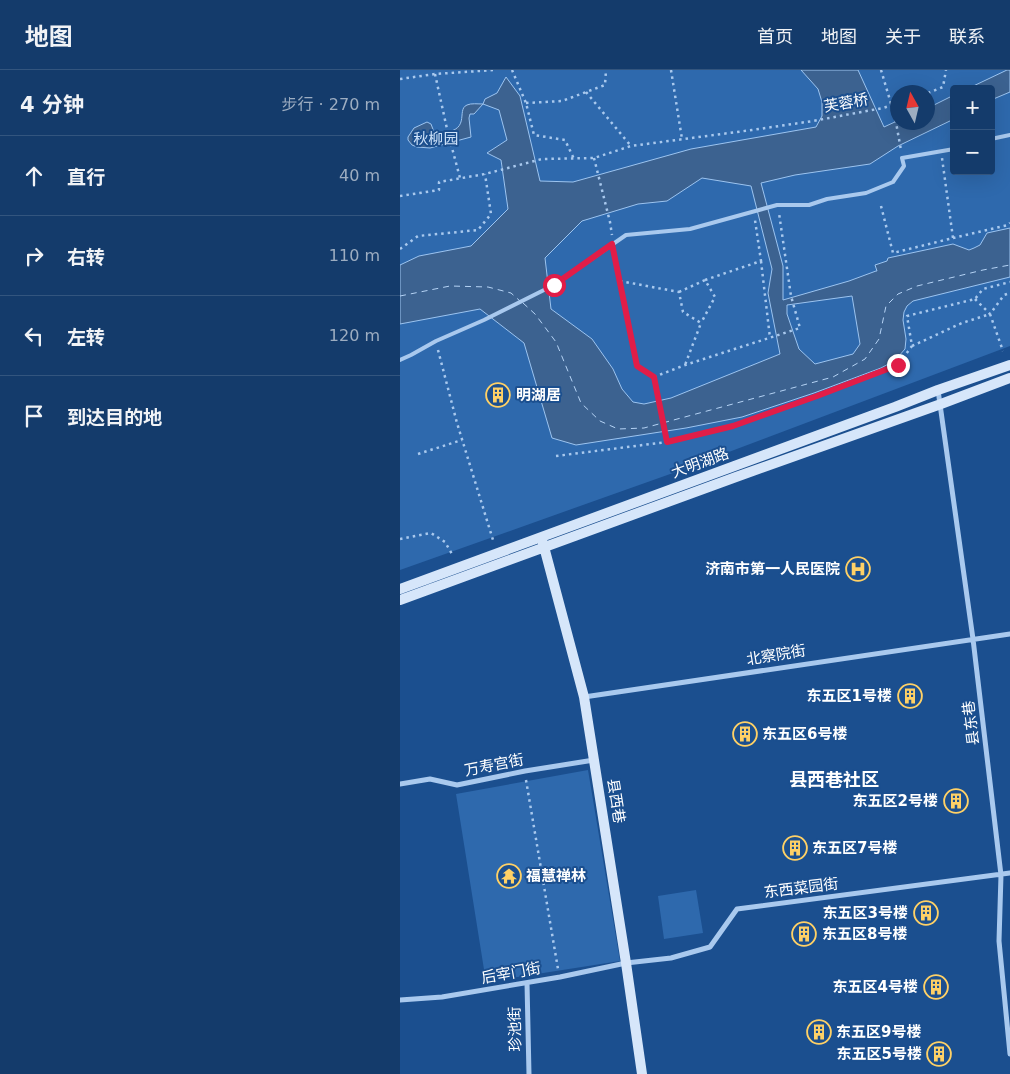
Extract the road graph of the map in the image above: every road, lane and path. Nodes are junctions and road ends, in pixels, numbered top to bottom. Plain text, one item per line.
1 (494, 70) edge
2 (512, 70) edge
3 (606, 70) edge
4 (671, 70) edge
5 (881, 70) edge
6 (946, 70) edge
7 (434, 74) junction
8 (400, 78) edge
9 (935, 90) edge
10 (586, 92) junction
11 (890, 99) edge
12 (526, 103) junction
13 (890, 106) edge
14 (897, 130) edge
15 (1010, 135) edge
16 (995, 138) edge
17 (682, 139) junction
18 (631, 146) junction
19 (901, 150) dead end
20 (950, 150) edge
21 (941, 152) junction
22 (594, 158) junction
23 (574, 159) junction
24 (485, 174) junction
25 (460, 178) junction
26 (400, 196) edge
27 (776, 205) junction
28 (881, 206) dead end
29 (754, 212) junction
30 (1010, 223) edge
31 (953, 238) junction
32 (612, 244) junction
33 (400, 249) edge
34 (761, 261) junction
35 (705, 280) junction
36 (620, 281) junction
37 (1010, 282) edge
38 (679, 292) junction
39 (1010, 293) edge
40 (975, 299) junction
41 (990, 314) junction
42 (701, 323) junction
43 (770, 338) junction
44 (436, 341) junction
45 (912, 346) junction
46 (1003, 352) dead end
47 (400, 360) edge
48 (1010, 365) edge
49 (685, 366) junction
50 (654, 377) junction
51 (1010, 378) edge
52 (938, 390) junction
53 (941, 404) junction
54 (462, 440) junction
55 (667, 442) junction
56 (418, 454) dead end
57 (556, 456) dead end
58 (541, 537) junction
59 (400, 539) edge
60 (493, 540) dead end
61 (544, 548) junction
62 (452, 554) dead end
63 (400, 589) edge
64 (400, 600) edge
65 (1010, 634) edge
66 (973, 639) junction
67 (584, 697) junction
68 (594, 760) junction
69 (525, 771) junction
70 (400, 784) edge
71 (1010, 874) edge
72 (1001, 875) junction
73 (626, 963) junction
74 (560, 977) junction
75 (527, 983) junction
76 (400, 1000) edge
77 (1010, 1054) edge
78 (529, 1074) edge
79 (642, 1074) edge

1 - 7 path
2 - 12 path
3 - 10 path
4 - 17 path
5 - 11 path
6 - 9 path
7 - 8 path
7 - 25 path
10 - 12 path
10 - 18 path
12 - 23 path
13 - 17 path, 芙蓉桥
14 - 19 path
15 - 16 lane
17 - 18 path, 芙蓉桥
18 - 22 path, 芙蓉桥
20 - 21 lane
21 - 27 lane
21 - 31 path
22 - 23 path, 芙蓉桥
22 - 32 path
23 - 24 path, 芙蓉桥
24 - 25 path, 芙蓉桥
24 - 33 path
25 - 26 path, 芙蓉桥
27 - 29 lane
27 - 43 path
28 - 31 path
29 - 32 lane
29 - 34 path
30 - 31 path
32 - 36 path
32 - 44 lane
34 - 35 path
34 - 43 path
35 - 38 path
35 - 42 path
36 - 38 path
36 - 50 path
37 - 40 path
38 - 42 path
39 - 41 path
40 - 41 path
40 - 45 path
41 - 45 path
41 - 46 path
42 - 49 path
43 - 49 path
44 - 47 lane
44 - 54 path
45 - 55 path
48 - 52 main road, 大明湖路
49 - 50 path
50 - 55 path
51 - 53 main road, 大明湖路
52 - 53 street, 县东巷
52 - 58 main road, 大明湖路
53 - 61 main road, 大明湖路
53 - 66 street, 县东巷
54 - 56 path
54 - 60 path
55 - 57 path
58 - 61 main road, 县西巷
58 - 63 main road, 大明湖路
59 - 62 path
61 - 64 main road, 大明湖路
61 - 67 main road, 县西巷
65 - 66 street, 北察院街
66 - 67 street, 北察院街
66 - 72 street, 县东巷
67 - 68 main road, 县西巷
68 - 69 street, 万寿宫街
68 - 73 main road, 县西巷
69 - 70 street, 万寿宫街
69 - 74 path
71 - 72 street, 东西菜园街
72 - 73 street, 东西菜园街
72 - 77 street, 县东巷
73 - 74 street, 后宰门街
73 - 79 main road, 县西巷
74 - 75 street, 后宰门街
75 - 76 street, 后宰门街
75 - 78 street, 珍池街

